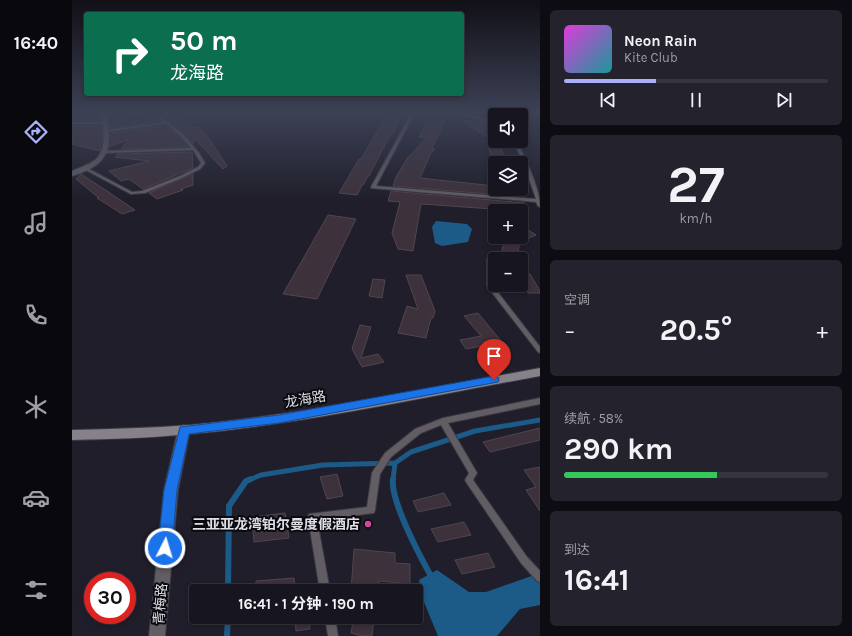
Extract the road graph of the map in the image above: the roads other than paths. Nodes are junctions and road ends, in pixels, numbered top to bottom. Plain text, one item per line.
1 (105, 142) edge
2 (187, 142) edge
3 (398, 142) edge
4 (518, 148) edge
5 (193, 149) junction
6 (105, 152) junction
7 (84, 168) junction
8 (72, 174) edge
9 (539, 203) edge
10 (495, 292) edge
11 (540, 351) edge
12 (540, 372) edge
13 (540, 401) edge
14 (443, 422) junction
15 (184, 430) junction
16 (72, 434) edge
17 (540, 578) edge
18 (324, 584) edge
19 (331, 624) edge
20 (157, 636) edge
21 (333, 636) edge

1 - 6 street
2 - 5 lane
3 - 9 lane
4 - 9 lane
5 - 6 lane
5 - 7 lane
6 - 7 street
7 - 8 street
10 - 11 lane
12 - 15 street, 龙海路
13 - 14 lane
14 - 17 lane
14 - 18 lane
15 - 16 street, 龙海路
15 - 20 street, 青梅路
19 - 21 lane

